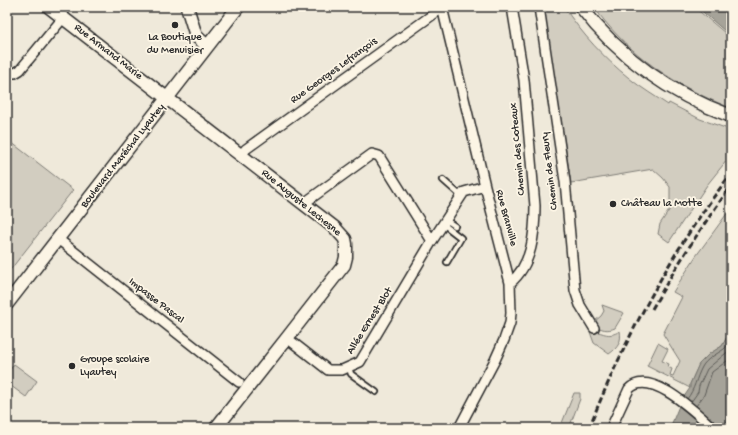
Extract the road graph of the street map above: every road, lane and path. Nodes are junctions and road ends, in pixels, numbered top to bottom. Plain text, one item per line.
1 (49, 7) edge
2 (187, 7) edge
3 (238, 7) edge
4 (512, 7) edge
5 (538, 7) edge
6 (581, 7) edge
7 (442, 8) edge
8 (63, 18) junction
9 (207, 46) junction
10 (7, 73) edge
11 (168, 98) junction
12 (731, 116) edge
13 (241, 155) junction
14 (443, 180) dead end
15 (485, 186) junction
16 (461, 196) junction
17 (303, 204) junction
18 (445, 222) junction
19 (455, 226) dead end
20 (58, 240) junction
21 (432, 241) junction
22 (447, 262) dead end
23 (510, 283) junction
24 (7, 304) edge
25 (594, 328) dead end
26 (287, 338) junction
27 (349, 368) junction
28 (239, 382) dead end
29 (376, 392) dead end
30 (216, 428) edge
31 (459, 428) edge
32 (611, 428) edge
33 (713, 428) edge

1 - 8 main road, Rue Armand Marie
2 - 9 main road
3 - 9 main road, Boulevard Maréchal Lyautey
4 - 23 street, Chemin des Coteaux
5 - 25 street, Chemin de Fleury
6 - 12 main road
7 - 13 street, Rue Georges Lefrançois
7 - 15 street, Rue Branville
8 - 10 street
8 - 11 main road, Rue Armand Marie
9 - 11 main road, Boulevard Maréchal Lyautey
11 - 13 main road, Rue Auguste Lechesne
11 - 20 main road, Boulevard Maréchal Lyautey
13 - 17 main road, Rue Auguste Lechesne
14 - 16 lane
15 - 16 street
15 - 23 street, Rue Branville
16 - 18 street, Allée Ernest Blot
17 - 21 street
17 - 26 main road, Rue Auguste Lechesne
18 - 19 lane
18 - 21 street, Allée Ernest Blot
18 - 22 lane
20 - 24 main road, Boulevard Maréchal Lyautey
20 - 28 street, Impasse Pascal
21 - 27 street, Allée Ernest Blot
23 - 31 street, Rue Branville
26 - 27 street, Allée Ernest Blot
26 - 30 main road, Rue Auguste Lechesne
27 - 29 lane
32 - 33 street

